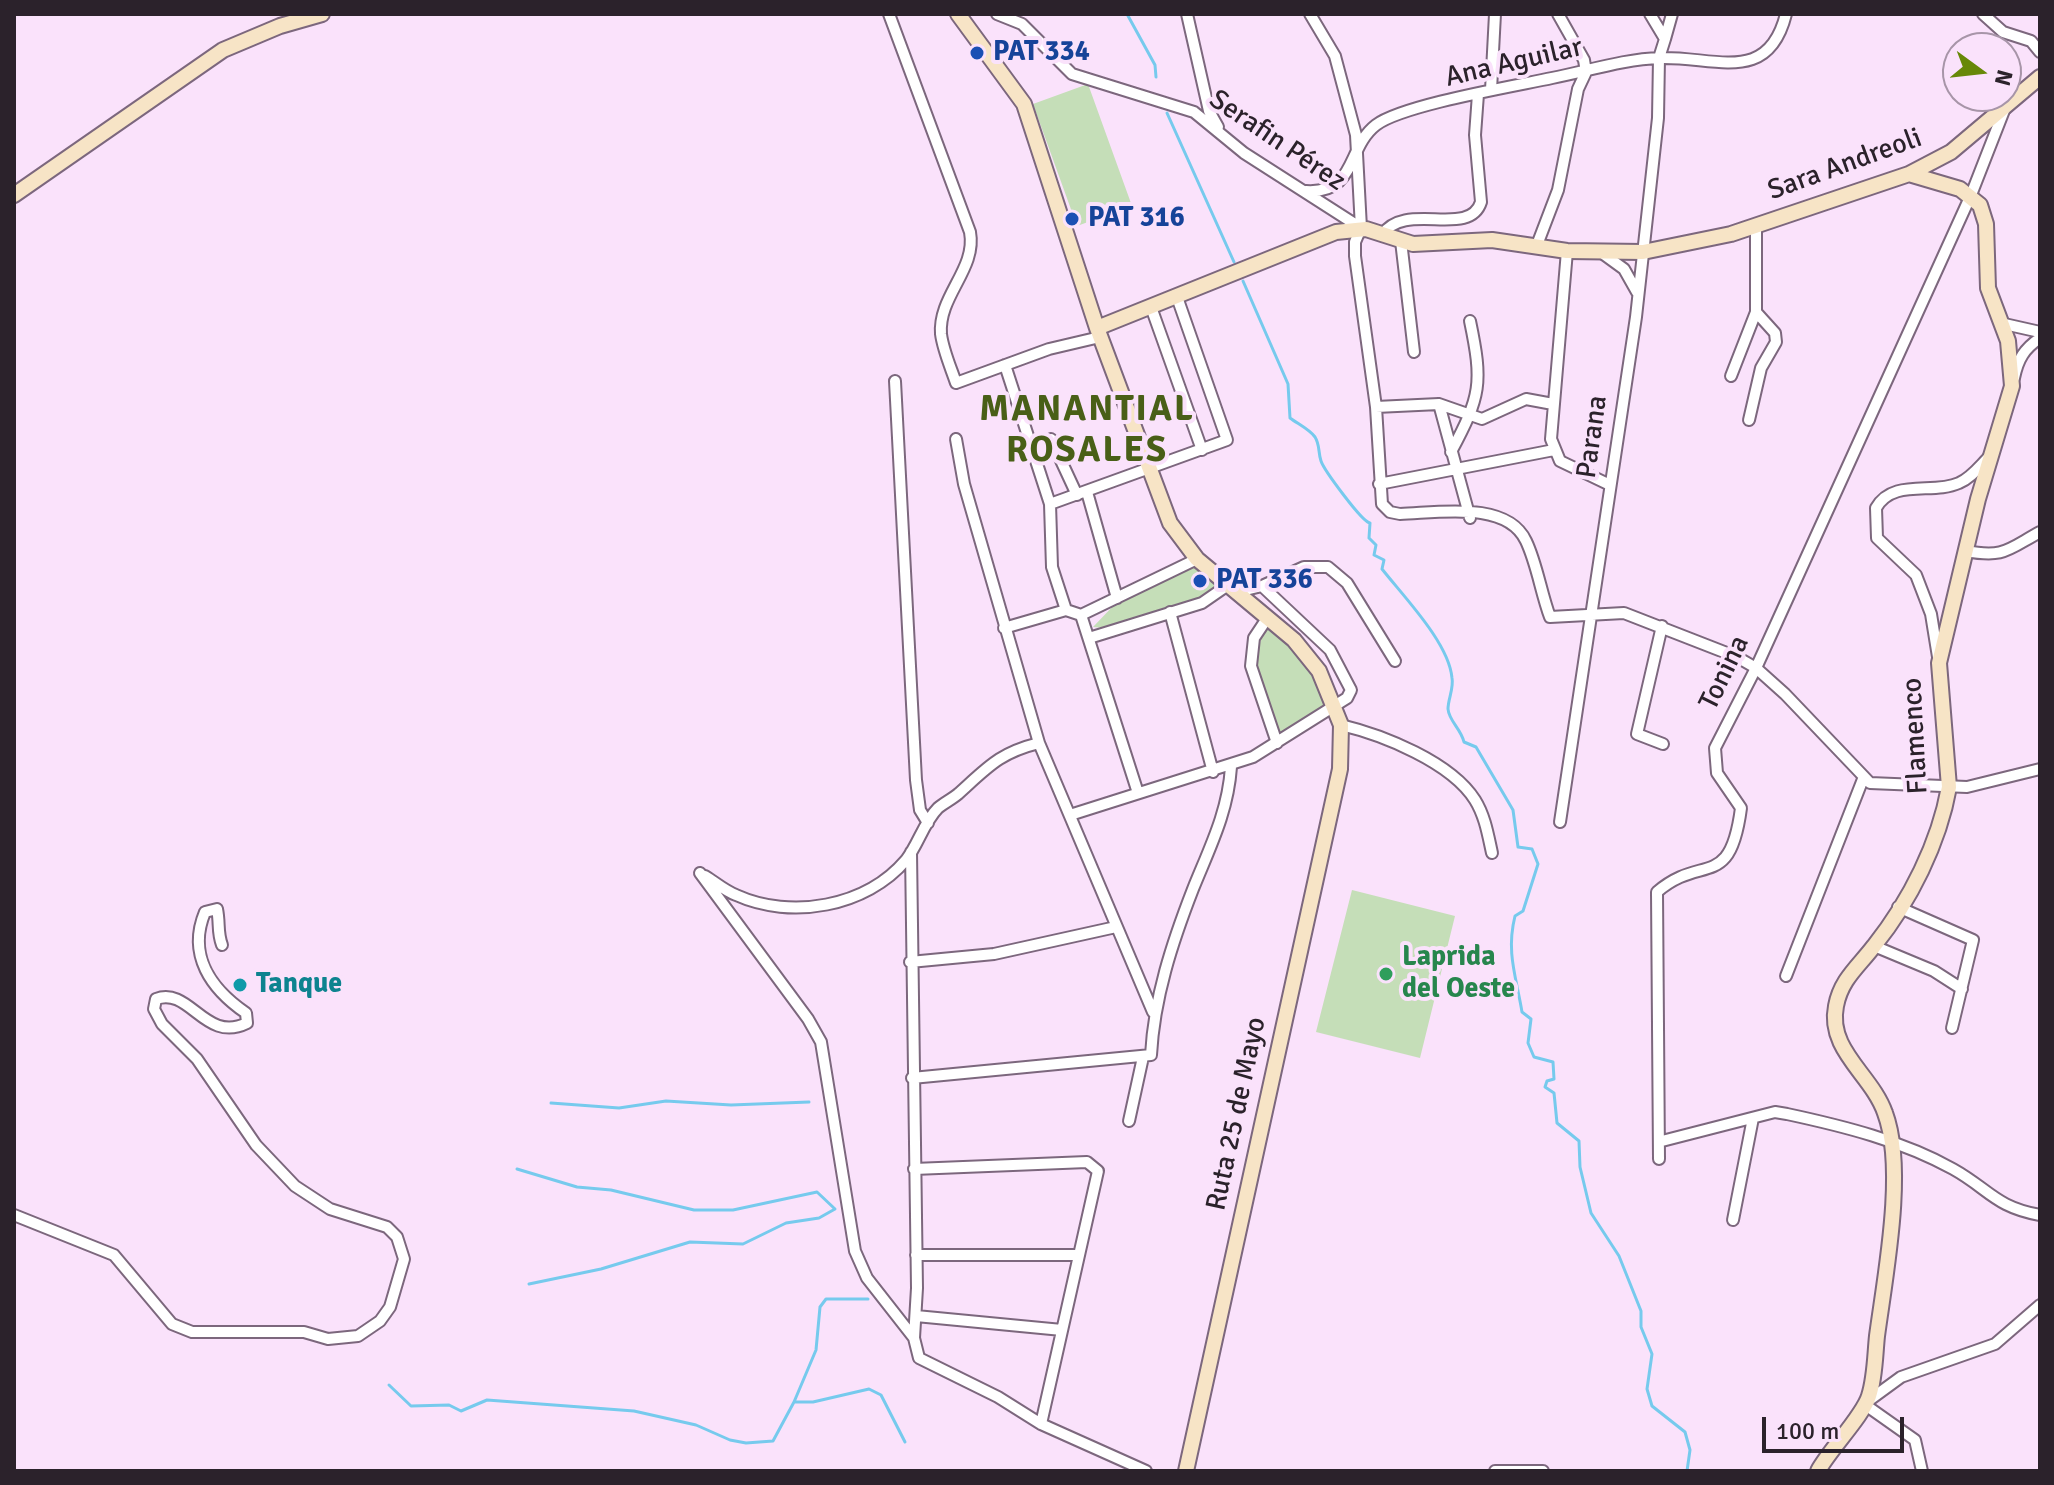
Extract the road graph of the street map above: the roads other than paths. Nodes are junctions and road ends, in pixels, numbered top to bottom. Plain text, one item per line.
1 (322, 14) edge
2 (889, 14) edge
3 (958, 14) edge
4 (997, 14) edge
5 (1187, 14) edge
6 (1310, 14) edge
7 (1495, 14) edge
8 (1558, 14) edge
9 (1650, 14) edge
10 (1672, 14) edge
11 (1786, 14) edge
12 (1983, 14) edge
13 (1665, 39) junction
14 (2040, 52) edge
15 (1659, 58) junction
16 (1586, 72) junction
17 (2040, 77) edge
18 (1491, 90) junction
19 (2022, 92) edge
20 (1478, 94) junction
21 (1998, 112) edge
22 (2004, 112) edge
23 (1221, 134) junction
24 (1356, 156) junction
25 (1909, 174) junction
26 (1306, 191) junction
27 (14, 195) edge
28 (1971, 195) junction
29 (1756, 226) junction
30 (1361, 228) junction
31 (1382, 235) junction
32 (1401, 241) junction
33 (1537, 245) junction
34 (1567, 251) junction
35 (1643, 252) junction
36 (1602, 253) junction
37 (1177, 297) junction
38 (1638, 297) junction
39 (1151, 307) junction
40 (1756, 312) junction
41 (1470, 321) dead end
42 (2000, 323) junction
43 (1099, 332) junction
44 (2040, 332) edge
45 (2040, 338) edge
46 (1414, 352) dead end
47 (1005, 365) junction
48 (1731, 376) dead end
49 (895, 381) dead end
50 (2012, 386) junction
51 (1439, 404) junction
52 (1553, 404) junction
53 (1376, 407) junction
54 (1471, 417) junction
55 (1749, 420) dead end
56 (956, 439) dead end
57 (1051, 439) dead end
58 (1202, 450) junction
59 (1554, 450) junction
60 (1994, 450) junction
61 (1451, 452) junction
62 (1456, 469) junction
63 (1148, 470) junction
64 (1379, 484) junction
65 (1610, 485) junction
66 (1082, 493) junction
67 (1050, 504) junction
68 (1469, 515) junction
69 (2040, 532) edge
70 (1965, 551) junction
71 (1197, 559) junction
72 (1262, 586) junction
73 (1232, 588) junction
74 (1117, 598) junction
75 (1066, 610) junction
76 (1170, 612) junction
77 (1590, 614) junction
78 (1081, 615) junction
79 (1268, 617) junction
80 (1662, 626) junction
81 (1004, 628) junction
82 (1089, 638) junction
83 (1395, 661) dead end
84 (1939, 663) junction
85 (1756, 668) junction
86 (1336, 706) junction
87 (1341, 725) junction
88 (1039, 743) junction
89 (1277, 743) junction
90 (1663, 744) dead end
91 (1231, 767) junction
92 (2040, 769) edge
93 (1213, 772) junction
94 (1863, 779) junction
95 (1949, 787) junction
96 (1138, 793) junction
97 (1070, 815) junction
98 (1560, 822) dead end
99 (928, 823) junction
100 (911, 852) junction
101 (1492, 853) dead end
102 (1898, 907) junction
103 (1116, 927) junction
104 (222, 945) dead end
105 (1874, 946) junction
106 (910, 962) junction
107 (1786, 976) dead end
108 (1962, 989) junction
109 (1153, 1012) junction
110 (1952, 1028) dead end
111 (1143, 1057) junction
112 (912, 1078) junction
113 (1753, 1118) junction
114 (1129, 1121) dead end
115 (1662, 1141) junction
116 (1892, 1142) junction
117 (1659, 1159) dead end
118 (914, 1169) junction
119 (14, 1215) edge
120 (2040, 1215) edge
121 (1733, 1220) dead end
122 (916, 1255) junction
123 (1079, 1255) junction
124 (2040, 1305) edge
125 (916, 1316) junction
126 (1062, 1330) junction
127 (914, 1338) junction
128 (1864, 1404) junction
129 (1041, 1424) junction
130 (1146, 1471) edge
131 (1186, 1471) edge
132 (1495, 1471) edge
133 (1543, 1471) edge
134 (1818, 1471) edge
135 (1922, 1471) edge

1 - 27 street
2 - 47 street
3 - 43 street, Ruta 25 de Mayo
4 - 23 street, Serafin Pérez
5 - 23 street
6 - 24 street
7 - 18 street
8 - 16 street
9 - 13 street
10 - 13 street, Parana
11 - 15 street, Ana Aguilar
12 - 14 street
13 - 15 street, Parana
15 - 16 street, Ana Aguilar
15 - 35 street, Parana
16 - 18 street, Ana Aguilar
16 - 33 street
17 - 19 street, Sara Andreoli
18 - 20 street, Ana Aguilar
20 - 24 street, Ana Aguilar
20 - 31 street
21 - 25 street, Sara Andreoli
22 - 28 street, Tonina
23 - 26 street, Serafin Pérez
24 - 26 street, Ana Aguilar
24 - 30 street
25 - 28 street
25 - 29 street, Sara Andreoli
26 - 30 street, Serafin Pérez
28 - 42 street, Flamenco
28 - 85 street, Tonina
29 - 35 street, Sara Andreoli
29 - 40 street
30 - 31 street, Sara Andreoli
30 - 37 street
30 - 53 street
31 - 32 street, Sara Andreoli
32 - 33 street, Sara Andreoli
32 - 46 street
33 - 34 street, Sara Andreoli
34 - 36 street, Sara Andreoli
34 - 52 street
35 - 36 street, Sara Andreoli
35 - 38 street, Parana
36 - 38 street
37 - 39 street
37 - 58 street
38 - 65 street, Parana
39 - 43 street
39 - 58 street
40 - 48 street
40 - 55 street
41 - 54 street
42 - 44 street
42 - 50 street, Flamenco
43 - 47 street
43 - 63 street, Ruta 25 de Mayo
45 - 50 street
47 - 67 street
49 - 99 street
50 - 60 street, Flamenco
51 - 53 street
51 - 54 street
51 - 61 street
52 - 54 street
52 - 59 street
53 - 64 street
54 - 61 street
56 - 81 street
57 - 66 street
58 - 63 street
59 - 62 street
59 - 65 street
60 - 70 street, Flamenco
60 - 84 street
61 - 62 street
62 - 64 street
62 - 68 street
63 - 66 street
63 - 71 street, Ruta 25 de Mayo
64 - 68 street
65 - 77 street, Parana
66 - 67 street
66 - 74 street
67 - 75 street
68 - 77 street
69 - 70 street
70 - 84 street, Flamenco
71 - 73 street, Ruta 25 de Mayo
71 - 74 street
72 - 73 street
72 - 83 street
72 - 86 street
73 - 76 street
73 - 79 street, Ruta 25 de Mayo
74 - 78 street
75 - 78 street
75 - 81 street
76 - 82 street
76 - 93 street
77 - 80 street
77 - 98 street, Parana
78 - 82 street
79 - 86 street, Ruta 25 de Mayo
79 - 89 street
80 - 85 street
80 - 90 street
81 - 88 street
82 - 96 street
84 - 95 street, Flamenco
85 - 94 street
85 - 115 street, Tonina
86 - 87 street, Ruta 25 de Mayo
86 - 89 street
87 - 101 street
87 - 131 street, Ruta 25 de Mayo
88 - 97 street
88 - 99 street
89 - 91 street
91 - 93 street
91 - 109 street
92 - 95 street
93 - 96 street
94 - 95 street
94 - 107 street
95 - 102 street, Flamenco
96 - 97 street
97 - 103 street
99 - 100 street
100 - 106 street
100 - 127 street
102 - 105 street, Flamenco
102 - 108 street
103 - 106 street
103 - 109 street
104 - 119 street
105 - 108 street
105 - 116 street, Flamenco
106 - 112 street
108 - 110 street
109 - 111 street
111 - 112 street
111 - 114 street
112 - 118 street
113 - 115 street
113 - 116 street
113 - 121 street
115 - 117 street, Tonina
116 - 120 street
116 - 128 street, Flamenco
118 - 122 street
118 - 123 street
122 - 123 street
122 - 125 street
123 - 126 street
124 - 128 street
125 - 126 street
125 - 127 street
126 - 129 street
127 - 129 street
128 - 134 street
128 - 135 street
129 - 130 street
132 - 133 street

